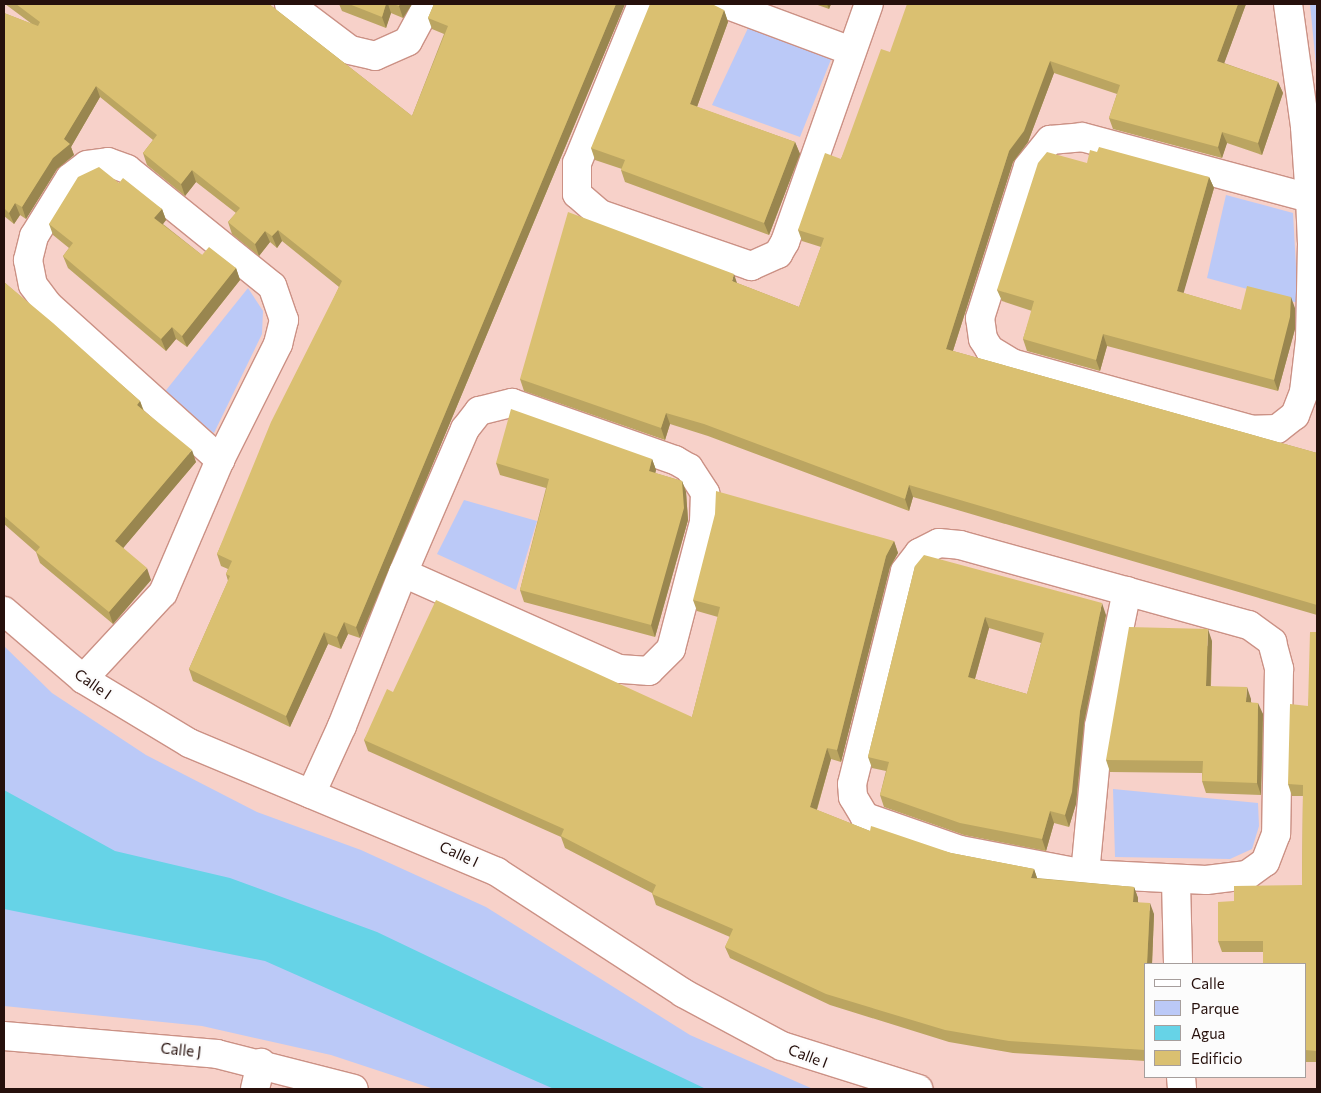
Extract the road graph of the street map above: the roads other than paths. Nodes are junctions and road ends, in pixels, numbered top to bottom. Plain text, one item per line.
1 (289, 4) edge
2 (428, 4) edge
3 (642, 4) edge
4 (724, 4) edge
5 (869, 4) edge
6 (1288, 4) edge
7 (850, 50) junction
8 (1310, 198) junction
9 (220, 460) junction
10 (403, 572) junction
11 (1127, 592) junction
12 (4, 611) edge
13 (84, 679) junction
14 (311, 794) junction
15 (1085, 874) junction
16 (1176, 881) junction
17 (1178, 963) edge
18 (4, 1036) edge
19 (261, 1063) junction
20 (300, 1081) edge
21 (254, 1089) edge
22 (354, 1089) edge
23 (918, 1089) edge

1 - 2 street
3 - 7 street
4 - 7 street
5 - 7 street
6 - 8 street
8 - 8 street
9 - 9 street
9 - 13 street
10 - 10 street
10 - 14 street
11 - 15 street
11 - 15 street
11 - 16 street
12 - 13 street, Calle I
13 - 14 street, Calle I
14 - 23 street, Calle I
15 - 16 street
16 - 17 street
18 - 19 street, Calle J
19 - 20 street, Calle J
19 - 21 street
20 - 22 street, Calle J

